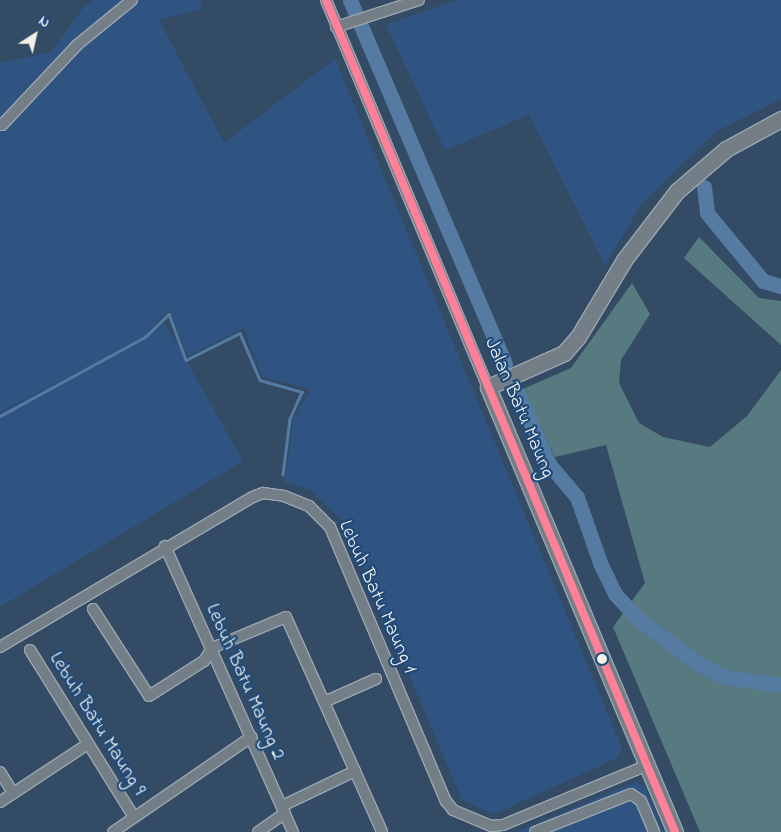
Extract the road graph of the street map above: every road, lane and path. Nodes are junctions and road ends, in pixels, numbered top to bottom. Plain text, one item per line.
1 (132, 0) edge
2 (326, 0) edge
3 (419, 0) edge
4 (337, 26) junction
5 (781, 120) edge
6 (2, 125) dead end
7 (488, 387) junction
8 (165, 546) junction
9 (93, 609) dead end
10 (0, 646) edge
11 (212, 648) junction
12 (30, 650) dead end
13 (376, 679) dead end
14 (324, 702) junction
15 (251, 737) junction
16 (88, 744) junction
17 (648, 765) junction
18 (355, 771) junction
19 (0, 772) edge
20 (13, 793) junction
21 (0, 802) edge
22 (283, 810) junction
23 (134, 817) junction
24 (113, 832) edge
25 (258, 832) edge
26 (293, 832) edge
27 (382, 832) edge
28 (535, 832) edge
29 (654, 832) edge
30 (675, 832) edge

1 - 6 street
2 - 4 street, Jalan Batu Maung
3 - 4 street
4 - 7 street, Jalan Batu Maung
5 - 7 street
7 - 17 street, Jalan Batu Maung
8 - 10 street, Lebuh Batu Maung 1
8 - 11 street, Lebuh Batu Maung 2
8 - 17 street, Lebuh Batu Maung 1
9 - 11 street
11 - 14 street
11 - 15 street, Lebuh Batu Maung 2
12 - 16 street, Lebuh Batu Maung 9
13 - 14 street
14 - 18 street
15 - 22 street, Lebuh Batu Maung 2
15 - 23 street
16 - 20 street
16 - 23 street, Lebuh Batu Maung 9
17 - 30 street, Jalan Batu Maung
18 - 22 street
18 - 27 street
19 - 20 street
20 - 21 street
22 - 25 street
22 - 26 street, Lebuh Batu Maung 2
23 - 24 street
28 - 29 street

